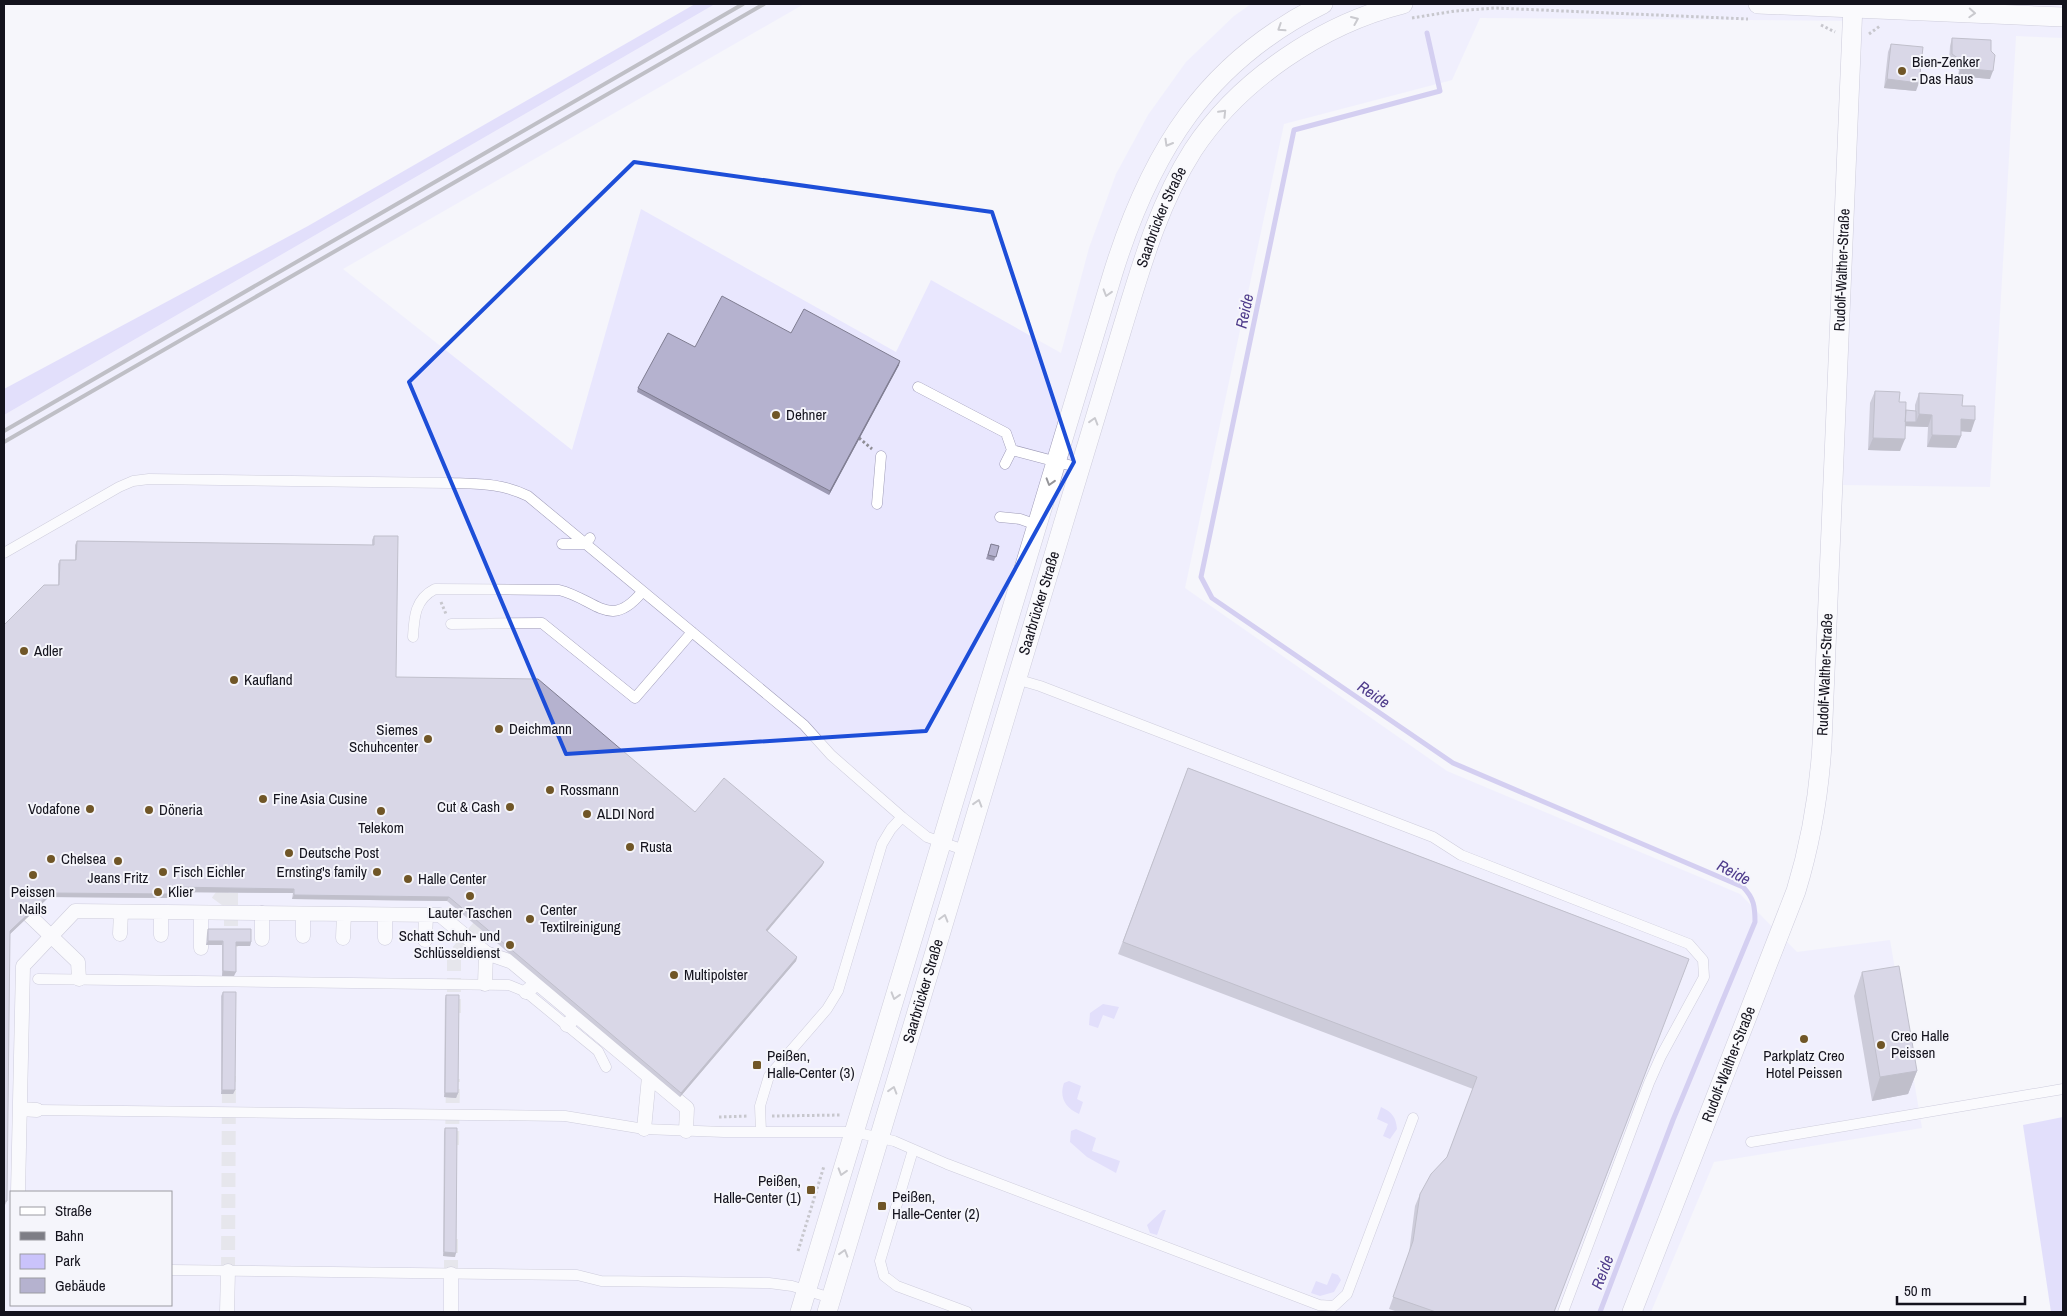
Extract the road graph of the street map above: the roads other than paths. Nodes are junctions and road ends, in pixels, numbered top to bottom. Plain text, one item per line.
1 (1323, 4) edge
2 (1853, 6) edge
3 (1406, 11) edge
4 (1755, 11) edge
5 (2063, 17) edge
6 (918, 387) dead end
7 (1012, 450) junction
8 (881, 456) dead end
9 (1057, 461) junction
10 (1005, 464) dead end
11 (1080, 468) junction
12 (877, 504) dead end
13 (1000, 517) dead end
14 (1037, 525) junction
15 (588, 541) junction
16 (562, 544) dead end
17 (4, 553) edge
18 (642, 592) junction
19 (451, 624) dead end
20 (692, 632) junction
21 (413, 637) dead end
22 (1016, 679) junction
23 (902, 817) junction
24 (941, 843) junction
25 (964, 850) junction
26 (121, 912) junction
27 (161, 912) junction
28 (201, 913) junction
29 (262, 913) junction
30 (304, 914) junction
31 (344, 914) junction
32 (385, 915) junction
33 (426, 915) junction
34 (33, 916) edge
35 (120, 934) dead end
36 (161, 934) dead end
37 (303, 936) dead end
38 (52, 937) junction
39 (343, 938) dead end
40 (385, 938) dead end
41 (262, 939) dead end
42 (425, 940) dead end
43 (201, 948) dead end
44 (486, 954) junction
45 (38, 979) dead end
46 (78, 979) junction
47 (484, 984) junction
48 (531, 988) junction
49 (571, 1020) junction
50 (606, 1067) dead end
51 (649, 1077) junction
52 (2063, 1089) edge
53 (20, 1109) junction
54 (37, 1110) joint
55 (1413, 1118) dead end
56 (644, 1129) junction
57 (686, 1131) junction
58 (761, 1132) junction
59 (854, 1132) junction
60 (878, 1137) junction
61 (1751, 1142) dead end
62 (914, 1150) junction
63 (18, 1191) edge
64 (172, 1270) edge
65 (228, 1271) junction
66 (451, 1274) junction
67 (806, 1290) junction
68 (829, 1305) edge
69 (227, 1312) edge
70 (451, 1312) edge
71 (800, 1312) edge
72 (967, 1312) edge
73 (1563, 1312) edge
74 (1632, 1312) edge

1 -> 9 street, Saarbrücker Straße
2 - 4 street
2 -> 5 street
2 - 74 street, Rudolf-Walther-Straße
11 -> 3 street, Saarbrücker Straße
6 - 7 lane
7 - 9 lane
7 - 10 lane
8 - 12 lane
9 - 11 lane
9 -> 14 street, Saarbrücker Straße
11 - 22 street, Saarbrücker Straße
13 - 14 lane
14 - 24 street, Saarbrücker Straße
15 - 16 lane
15 - 17 lane
15 - 18 lane
18 - 20 lane
18 - 21 lane
19 - 20 lane
20 - 23 lane
25 -> 22 street, Saarbrücker Straße
22 - 73 lane
23 - 24 lane
23 - 58 lane
24 - 25 lane
24 -> 59 street, Saarbrücker Straße
60 -> 25 street, Saarbrücker Straße
26 - 27 street
26 - 35 street
26 - 38 street
27 - 28 street
27 - 36 street
28 - 29 street
28 - 43 street
29 - 30 street
29 - 41 street
30 - 31 street
30 - 37 street
31 - 32 street
31 - 39 street
32 - 33 street
32 - 40 street
33 - 42 street
33 - 44 street
34 - 38 street
38 - 46 street
38 - 53 street
44 - 47 street
44 - 48 street
45 - 46 lane
46 - 47 lane
47 - 48 lane
48 - 49 street
49 - 50 lane
49 - 51 street
51 - 56 street
51 - 57 street
52 - 61 lane
53 - 54 street
53 - 63 street
54 - 56 lane
55 - 62 lane
56 - 57 lane
57 - 58 lane
58 - 59 lane
59 - 60 lane
59 -> 67 street, Saarbrücker Straße
60 - 62 lane
68 -> 60 street, Saarbrücker Straße
62 - 72 lane
64 - 65 lane
65 - 66 lane
65 - 69 street
66 - 67 lane
66 - 70 street
67 - 68 lane
67 - 71 street, Saarbrücker Straße

